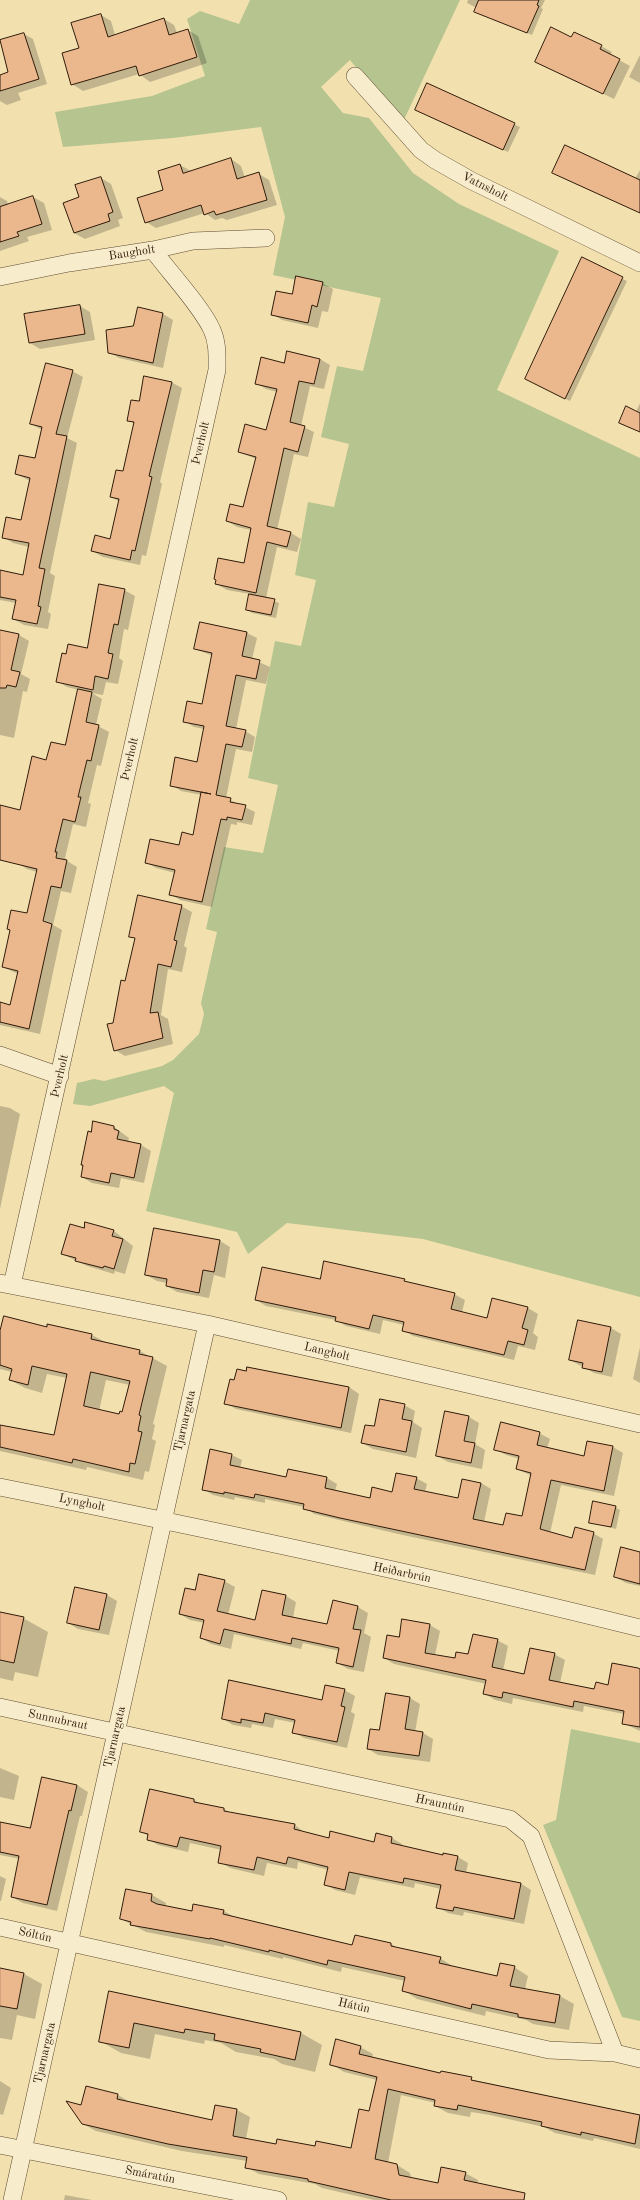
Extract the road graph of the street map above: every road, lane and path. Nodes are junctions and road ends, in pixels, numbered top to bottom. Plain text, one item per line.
1 (355, 76) dead end
2 (266, 238) dead end
3 (153, 250) junction
4 (640, 263) edge
5 (0, 277) edge
6 (0, 1055) edge
7 (60, 1076) junction
8 (6, 1284) edge
9 (207, 1324) junction
10 (640, 1424) edge
11 (0, 1487) edge
12 (163, 1520) junction
13 (640, 1628) edge
14 (0, 1707) edge
15 (116, 1732) junction
16 (0, 1927) edge
17 (69, 1943) junction
18 (615, 2053) junction
19 (640, 2059) edge
20 (0, 2145) edge
21 (23, 2150) junction
22 (12, 2200) edge
23 (278, 2200) edge

1 - 4 street, Vatnsholt
2 - 3 street, Baugholt
3 - 5 street, Baugholt
3 - 7 street, Þverholt
6 - 7 street
7 - 8 street, Þverholt
8 - 9 street, Langholt
9 - 10 street, Langholt
9 - 12 street, Tjarnargata
11 - 12 street, Lyngholt
12 - 13 street, Heiðarbrún
12 - 15 street, Tjarnargata
14 - 15 street, Sunnubraut
15 - 17 street, Tjarnargata
15 - 18 street, Hrauntún
16 - 17 street, Sóltún
17 - 18 street, Hátún
17 - 21 street, Tjarnargata
18 - 19 street, Hátún
20 - 21 street
21 - 22 street, Tjarnargata
21 - 23 street, Smáratún

